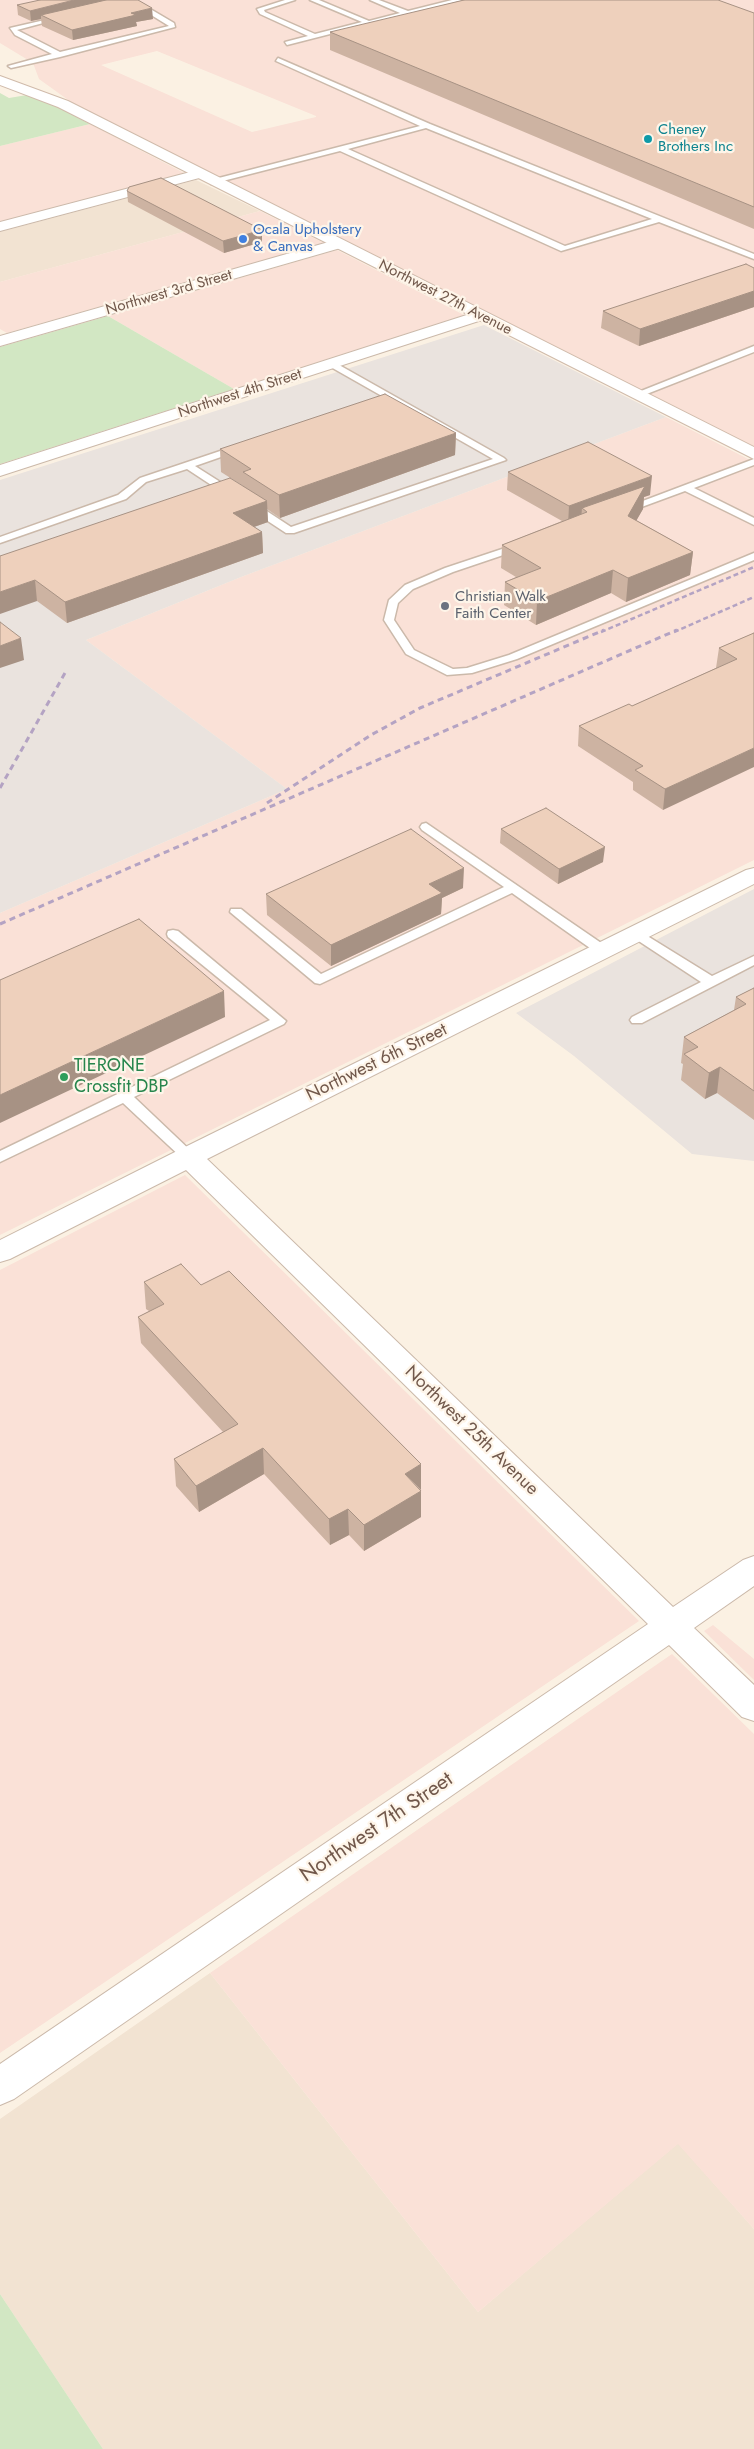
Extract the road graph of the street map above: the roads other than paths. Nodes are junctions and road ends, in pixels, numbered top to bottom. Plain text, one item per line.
1 (292, 0) edge
2 (313, 0) edge
3 (373, 0) edge
4 (430, 0) edge
5 (460, 0) edge
6 (130, 1) edge
7 (121, 3) edge
8 (441, 4) junction
9 (407, 13) junction
10 (67, 15) edge
11 (367, 22) junction
12 (312, 35) junction
13 (287, 43) dead end
14 (60, 55) junction
15 (278, 60) dead end
16 (5, 63) edge
17 (0, 80) edge
18 (63, 104) junction
19 (427, 126) junction
20 (340, 149) junction
21 (198, 174) junction
22 (214, 182) junction
23 (660, 219) junction
24 (0, 227) edge
25 (339, 244) junction
26 (754, 257) edge
27 (479, 316) junction
28 (0, 341) edge
29 (754, 349) edge
30 (332, 364) junction
31 (636, 395) junction
32 (391, 397) junction
33 (373, 403) edge
34 (244, 446) edge
35 (752, 453) edge
36 (188, 465) junction
37 (0, 471) edge
38 (685, 487) junction
39 (613, 514) edge
40 (754, 522) edge
41 (1, 538) edge
42 (530, 543) edge
43 (754, 556) edge
44 (426, 826) dead end
45 (754, 875) edge
46 (513, 888) junction
47 (236, 912) dead end
48 (636, 933) junction
49 (173, 934) dead end
50 (602, 950) junction
51 (754, 960) edge
52 (711, 982) junction
53 (637, 1020) dead end
54 (124, 1096) junction
55 (188, 1156) junction
56 (0, 1157) edge
57 (0, 1252) edge
58 (754, 1569) edge
59 (671, 1626) junction
60 (754, 1707) edge
61 (0, 2086) edge

1 - 12 lane
2 - 11 lane
3 - 9 lane
4 - 8 lane
5 - 8 lane
6 - 7 lane
6 - 14 lane
8 - 9 lane
9 - 11 lane
10 - 14 lane
11 - 12 lane
12 - 13 lane
14 - 16 lane
15 - 19 lane
16 - 18 street
17 - 18 street, Northwest 27th Avenue
18 - 21 street, Northwest 27th Avenue
19 - 20 lane
19 - 23 lane
20 - 22 lane
20 - 23 lane
21 - 22 street, Northwest 27th Avenue
21 - 24 street
22 - 25 street, Northwest 27th Avenue
23 - 26 lane
25 - 27 street, Northwest 27th Avenue
25 - 28 street, Northwest 3rd Street
27 - 30 street, Northwest 4th Street
27 - 31 street, Northwest 27th Avenue
29 - 31 lane
30 - 32 lane
30 - 37 street, Northwest 4th Street
31 - 35 street, Northwest 27th Avenue
32 - 33 lane
32 - 36 lane
34 - 36 lane
35 - 38 lane
36 - 41 lane
38 - 39 lane
38 - 40 lane
42 - 43 lane
44 - 46 lane
45 - 48 street, Northwest 6th Street
46 - 47 lane
46 - 50 lane
48 - 50 street, Northwest 6th Street
48 - 52 lane
49 - 54 lane
50 - 55 street, Northwest 6th Street
51 - 52 lane
52 - 53 lane
54 - 55 lane
54 - 56 lane
55 - 57 street, Northwest 6th Street
55 - 59 street, Northwest 25th Avenue
58 - 59 street, Northwest 7th Street
59 - 60 street, Northwest 25th Avenue
59 - 61 street, Northwest 7th Street

